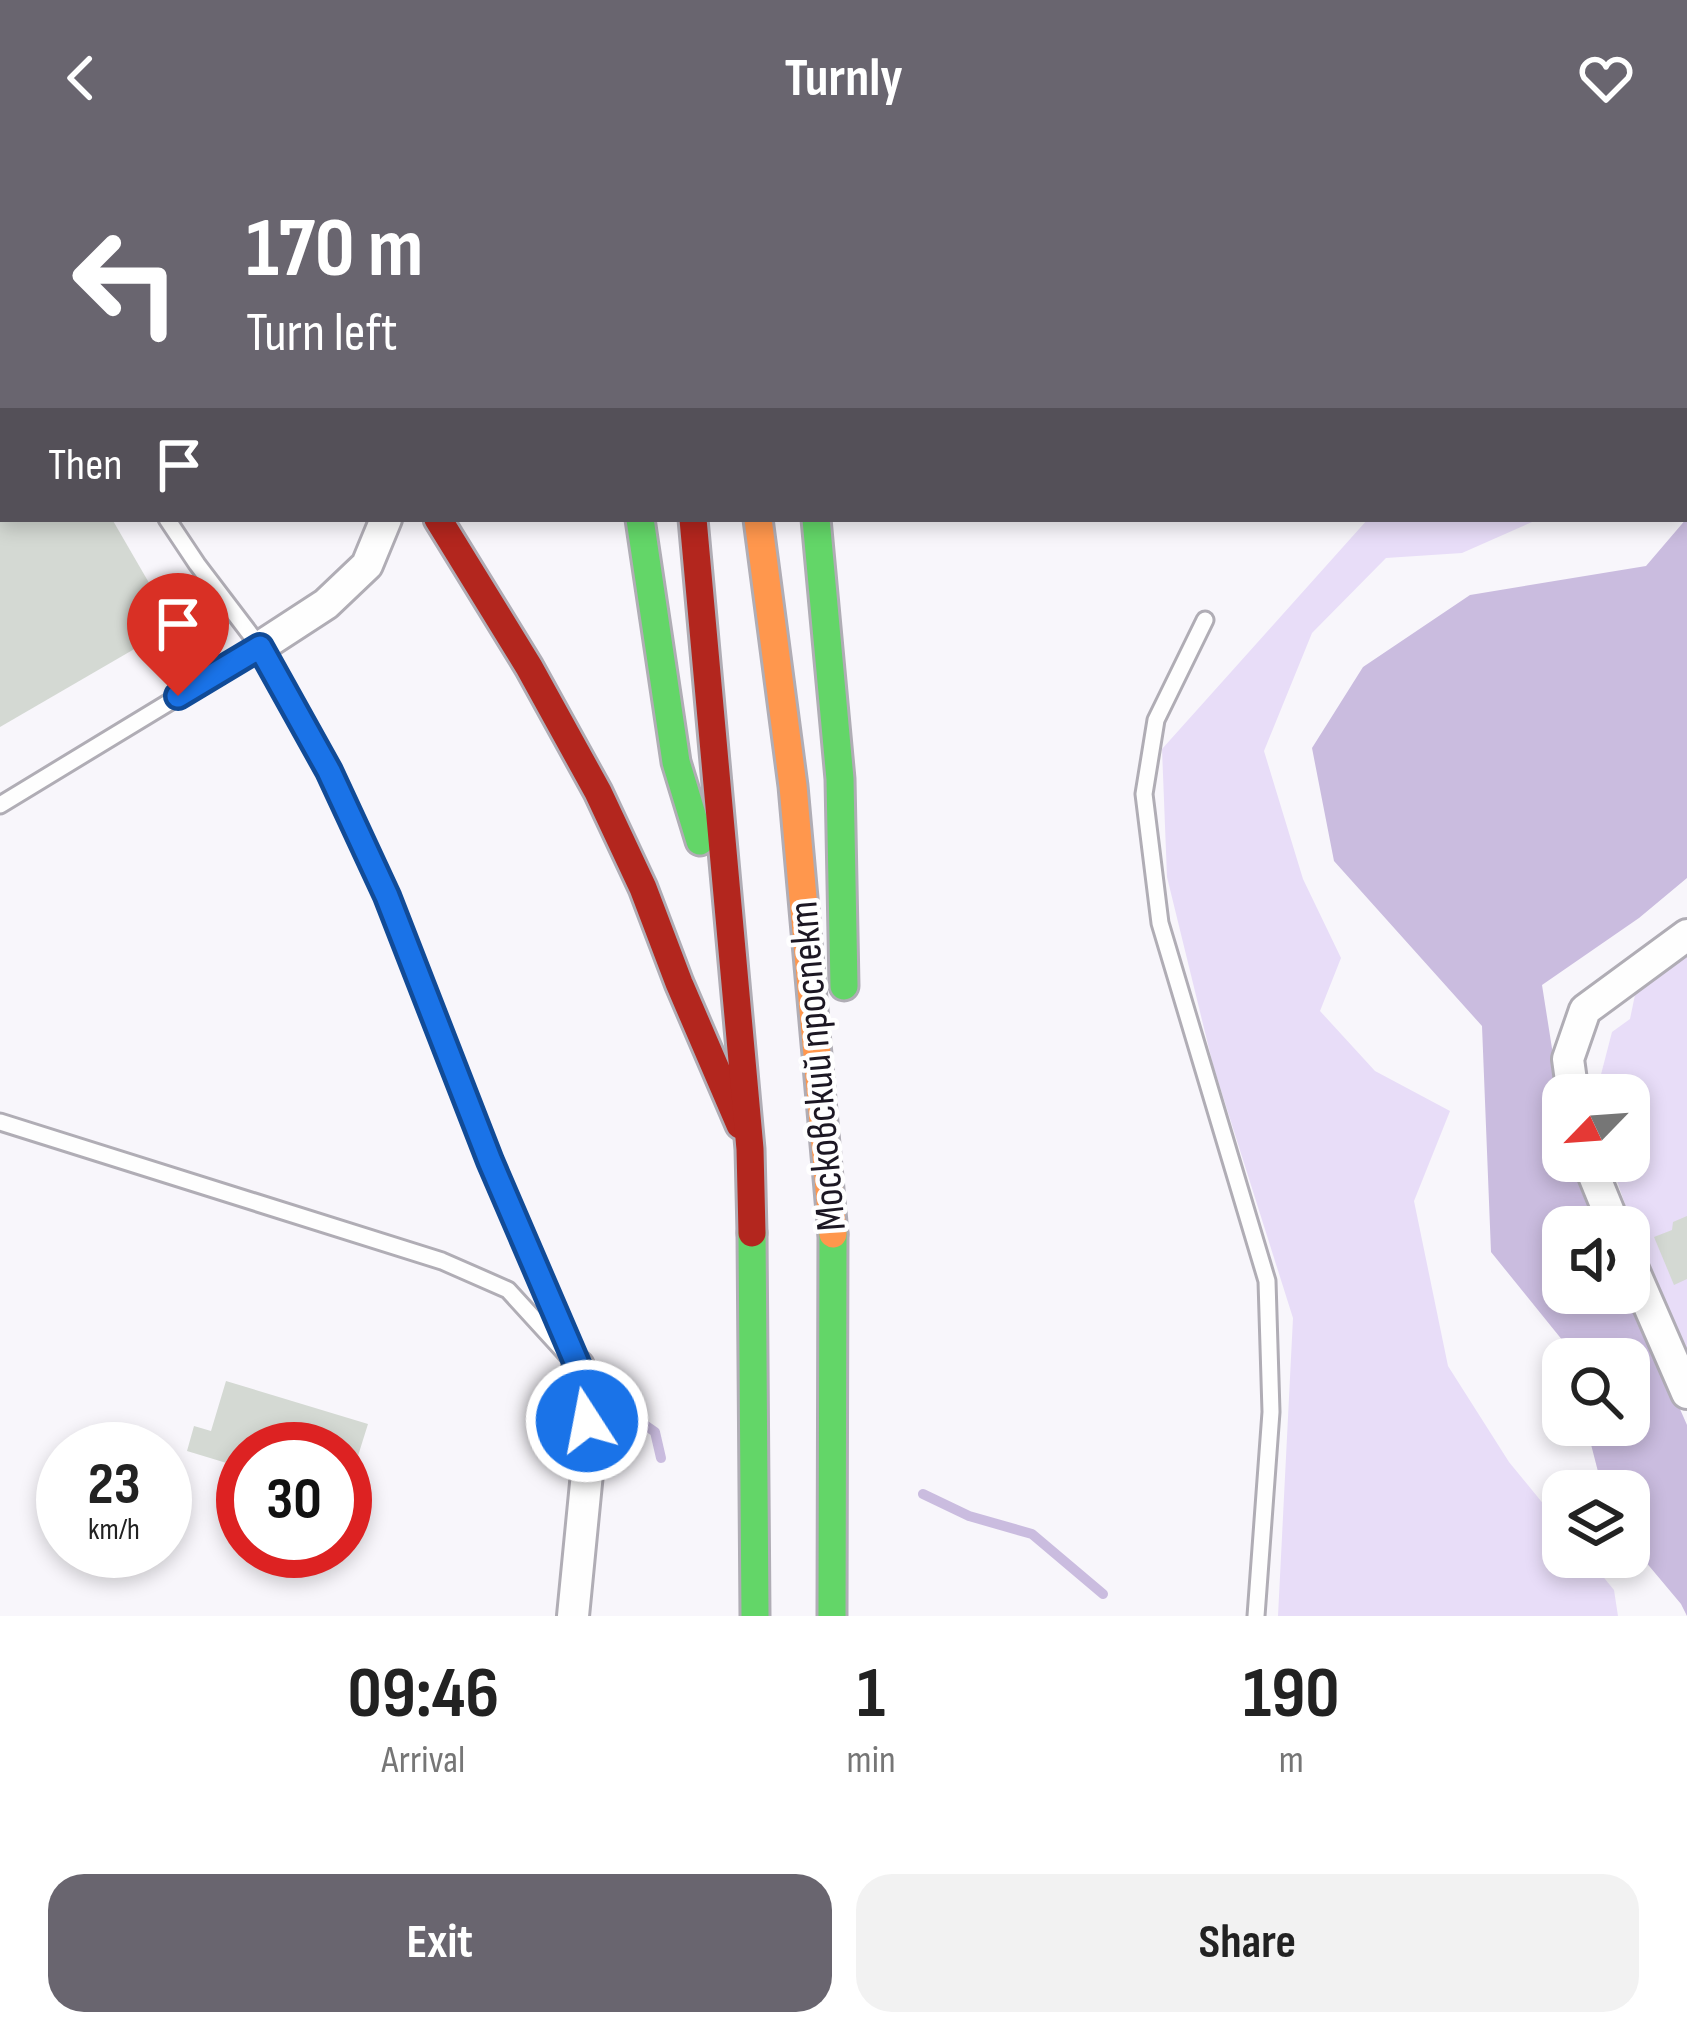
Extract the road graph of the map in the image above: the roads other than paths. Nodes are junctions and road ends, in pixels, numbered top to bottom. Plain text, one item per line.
1 (169, 522) edge
2 (385, 522) edge
3 (440, 522) edge
4 (640, 522) edge
5 (692, 522) edge
6 (758, 522) edge
7 (815, 522) edge
8 (1205, 620) dead end
9 (260, 647) junction
10 (0, 805) edge
11 (1687, 935) edge
12 (733, 947) junction
13 (844, 1003) dead end
14 (843, 1048) dead end
15 (1570, 1074) edge
16 (0, 1122) edge
17 (750, 1149) junction
18 (833, 1234) junction
19 (1650, 1308) edge
20 (578, 1366) junction
21 (1687, 1393) edge
22 (573, 1616) edge
23 (755, 1616) edge
24 (832, 1616) edge
25 (1256, 1616) edge

1 - 9 lane
2 - 9 street
3 - 17 main road
4 - 12 main road
5 - 12 main road, Московский проспект
6 - 18 main road, Московский проспект
7 - 13 main road
8 - 25 lane
9 - 10 lane
9 - 20 lane
11 - 15 street
12 - 17 main road, Московский проспект
14 - 18 main road
16 - 20 lane
17 - 23 main road, Московский проспект
18 - 24 main road, Московский проспект
19 - 21 street
20 - 22 street

